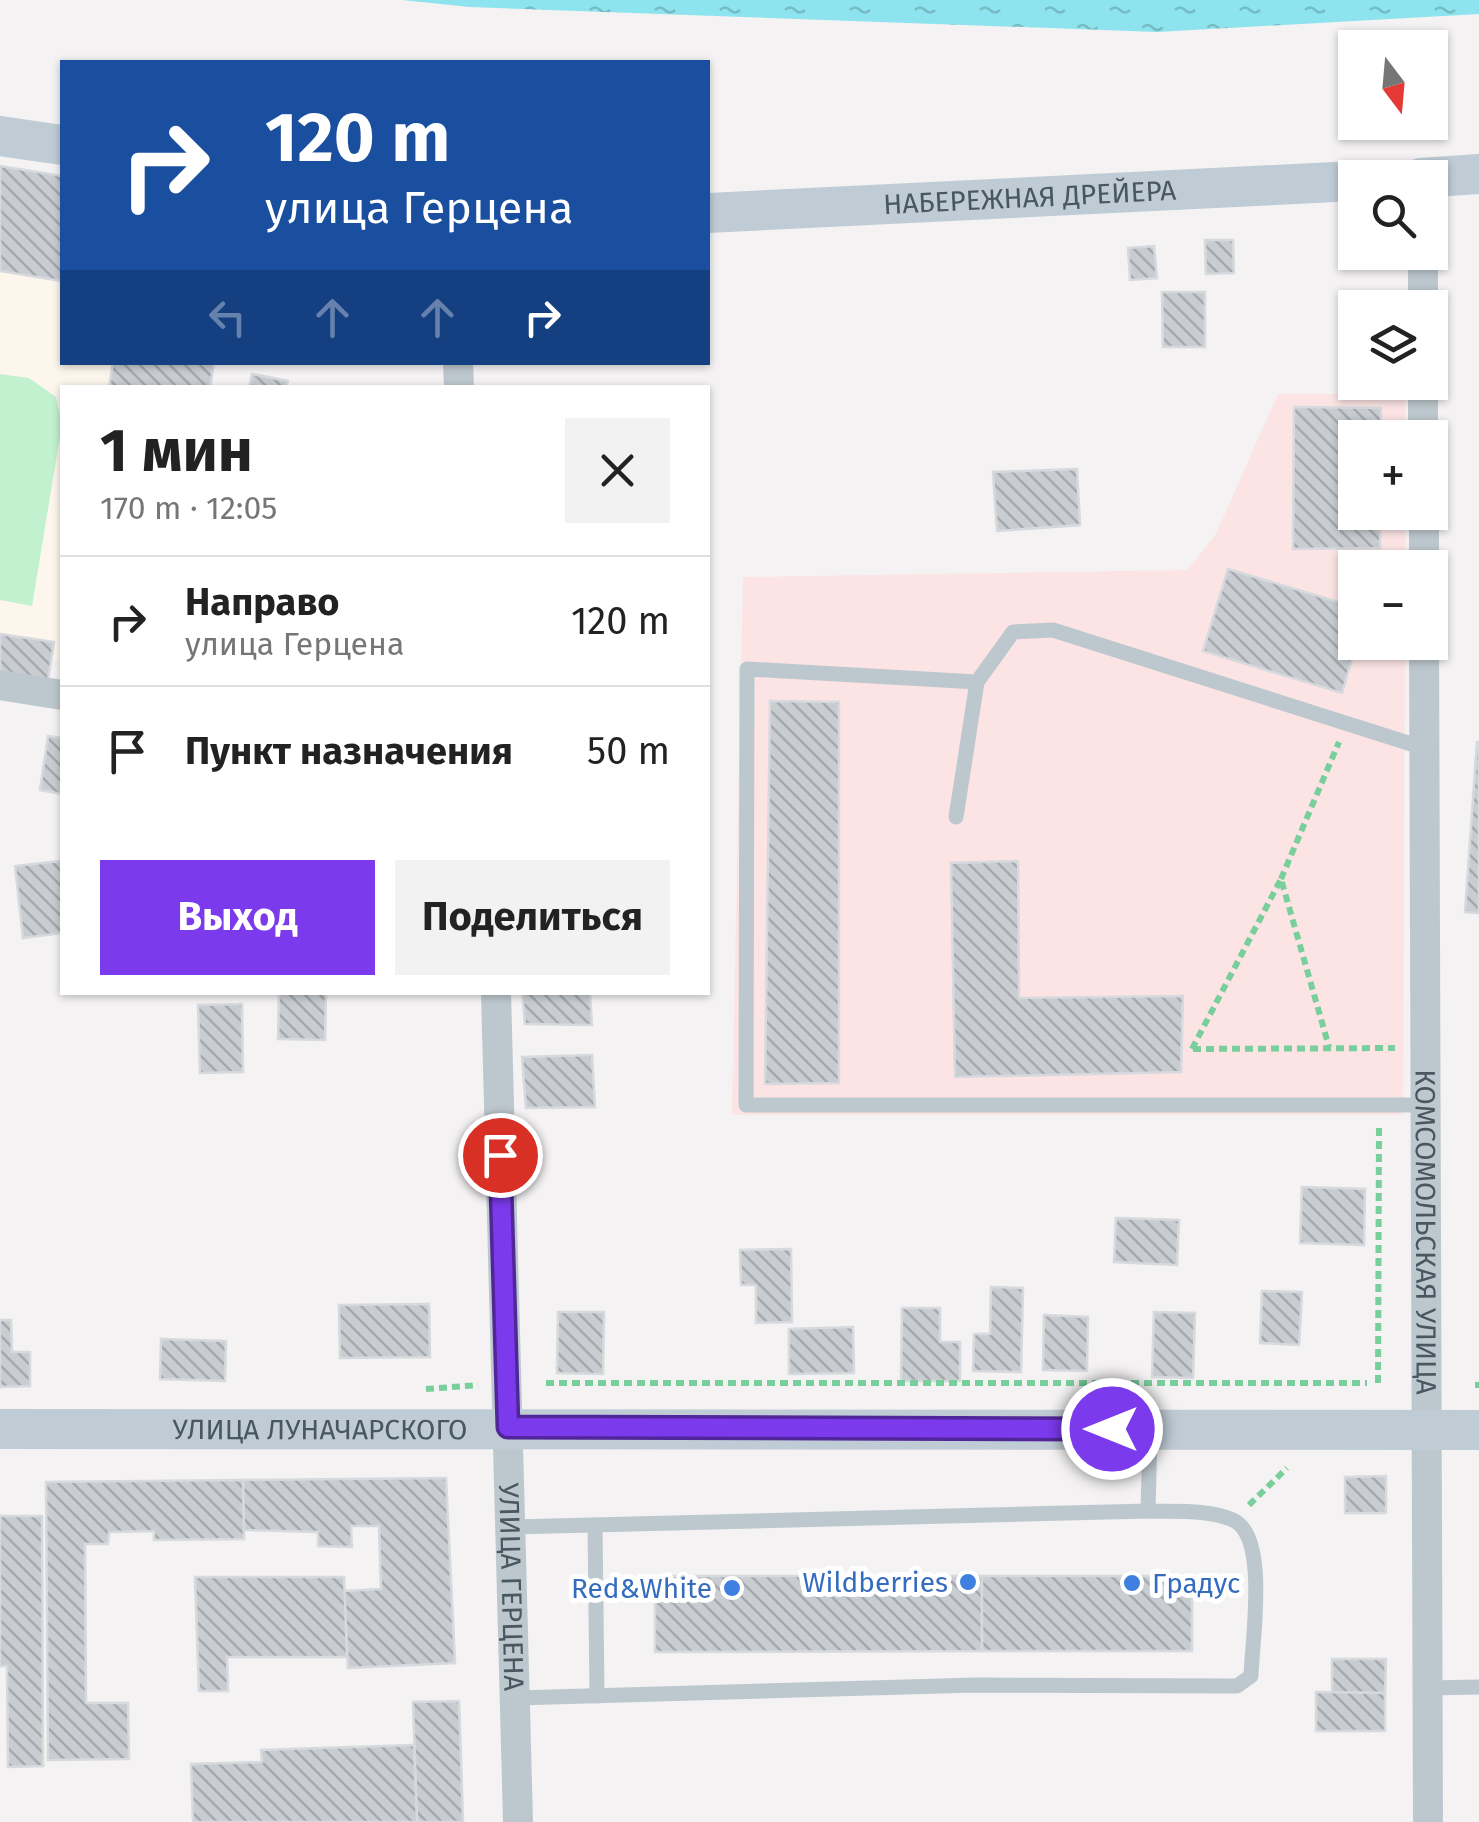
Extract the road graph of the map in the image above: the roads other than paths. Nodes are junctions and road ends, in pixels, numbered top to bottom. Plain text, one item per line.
1 (0, 136) edge
2 (60, 145) edge
3 (1479, 174) edge
4 (1448, 176) edge
5 (1338, 182) edge
6 (710, 213) edge
7 (1424, 660) edge
8 (977, 682) junction
9 (0, 685) edge
10 (60, 695) edge
11 (1424, 748) junction
12 (956, 818) dead end
13 (496, 995) edge
14 (1426, 1105) junction
15 (508, 1427) junction
16 (0, 1429) edge
17 (1149, 1429) junction
18 (1426, 1430) junction
19 (1479, 1430) edge
20 (1148, 1511) junction
21 (594, 1524) junction
22 (510, 1527) junction
23 (1479, 1687) edge
24 (1427, 1688) junction
25 (596, 1696) junction
26 (516, 1698) junction
27 (518, 1822) edge
28 (1428, 1822) edge

1 - 2 main road
3 - 4 main road
5 - 6 main road, НАБЕРЕЖНАЯ ДРЕЙЕРА
7 - 11 street, КОМСОМОЛЬСКАЯ УЛИЦА
8 - 11 lane
8 - 12 lane
8 - 14 lane
9 - 10 street
11 - 14 street, КОМСОМОЛЬСКАЯ УЛИЦА
13 - 15 street, УЛИЦА ГЕРЦЕНА
14 - 18 street, КОМСОМОЛЬСКАЯ УЛИЦА
15 - 16 main road, УЛИЦА ЛУНАЧАРСКОГО
15 - 17 main road, УЛИЦА ЛУНАЧАРСКОГО
15 - 22 street, УЛИЦА ГЕРЦЕНА
17 - 18 main road, УЛИЦА ЛУНАЧАРСКОГО
17 - 20 lane
18 - 19 main road, УЛИЦА ЛУНАЧАРСКОГО
18 - 24 street, КОМСОМОЛЬСКАЯ УЛИЦА
20 - 21 lane
20 - 25 lane
21 - 22 lane
21 - 25 lane
22 - 26 street, УЛИЦА ГЕРЦЕНА
23 - 24 lane
24 - 28 street, КОМСОМОЛЬСКАЯ УЛИЦА
25 - 26 lane
26 - 27 street, УЛИЦА ГЕРЦЕНА

